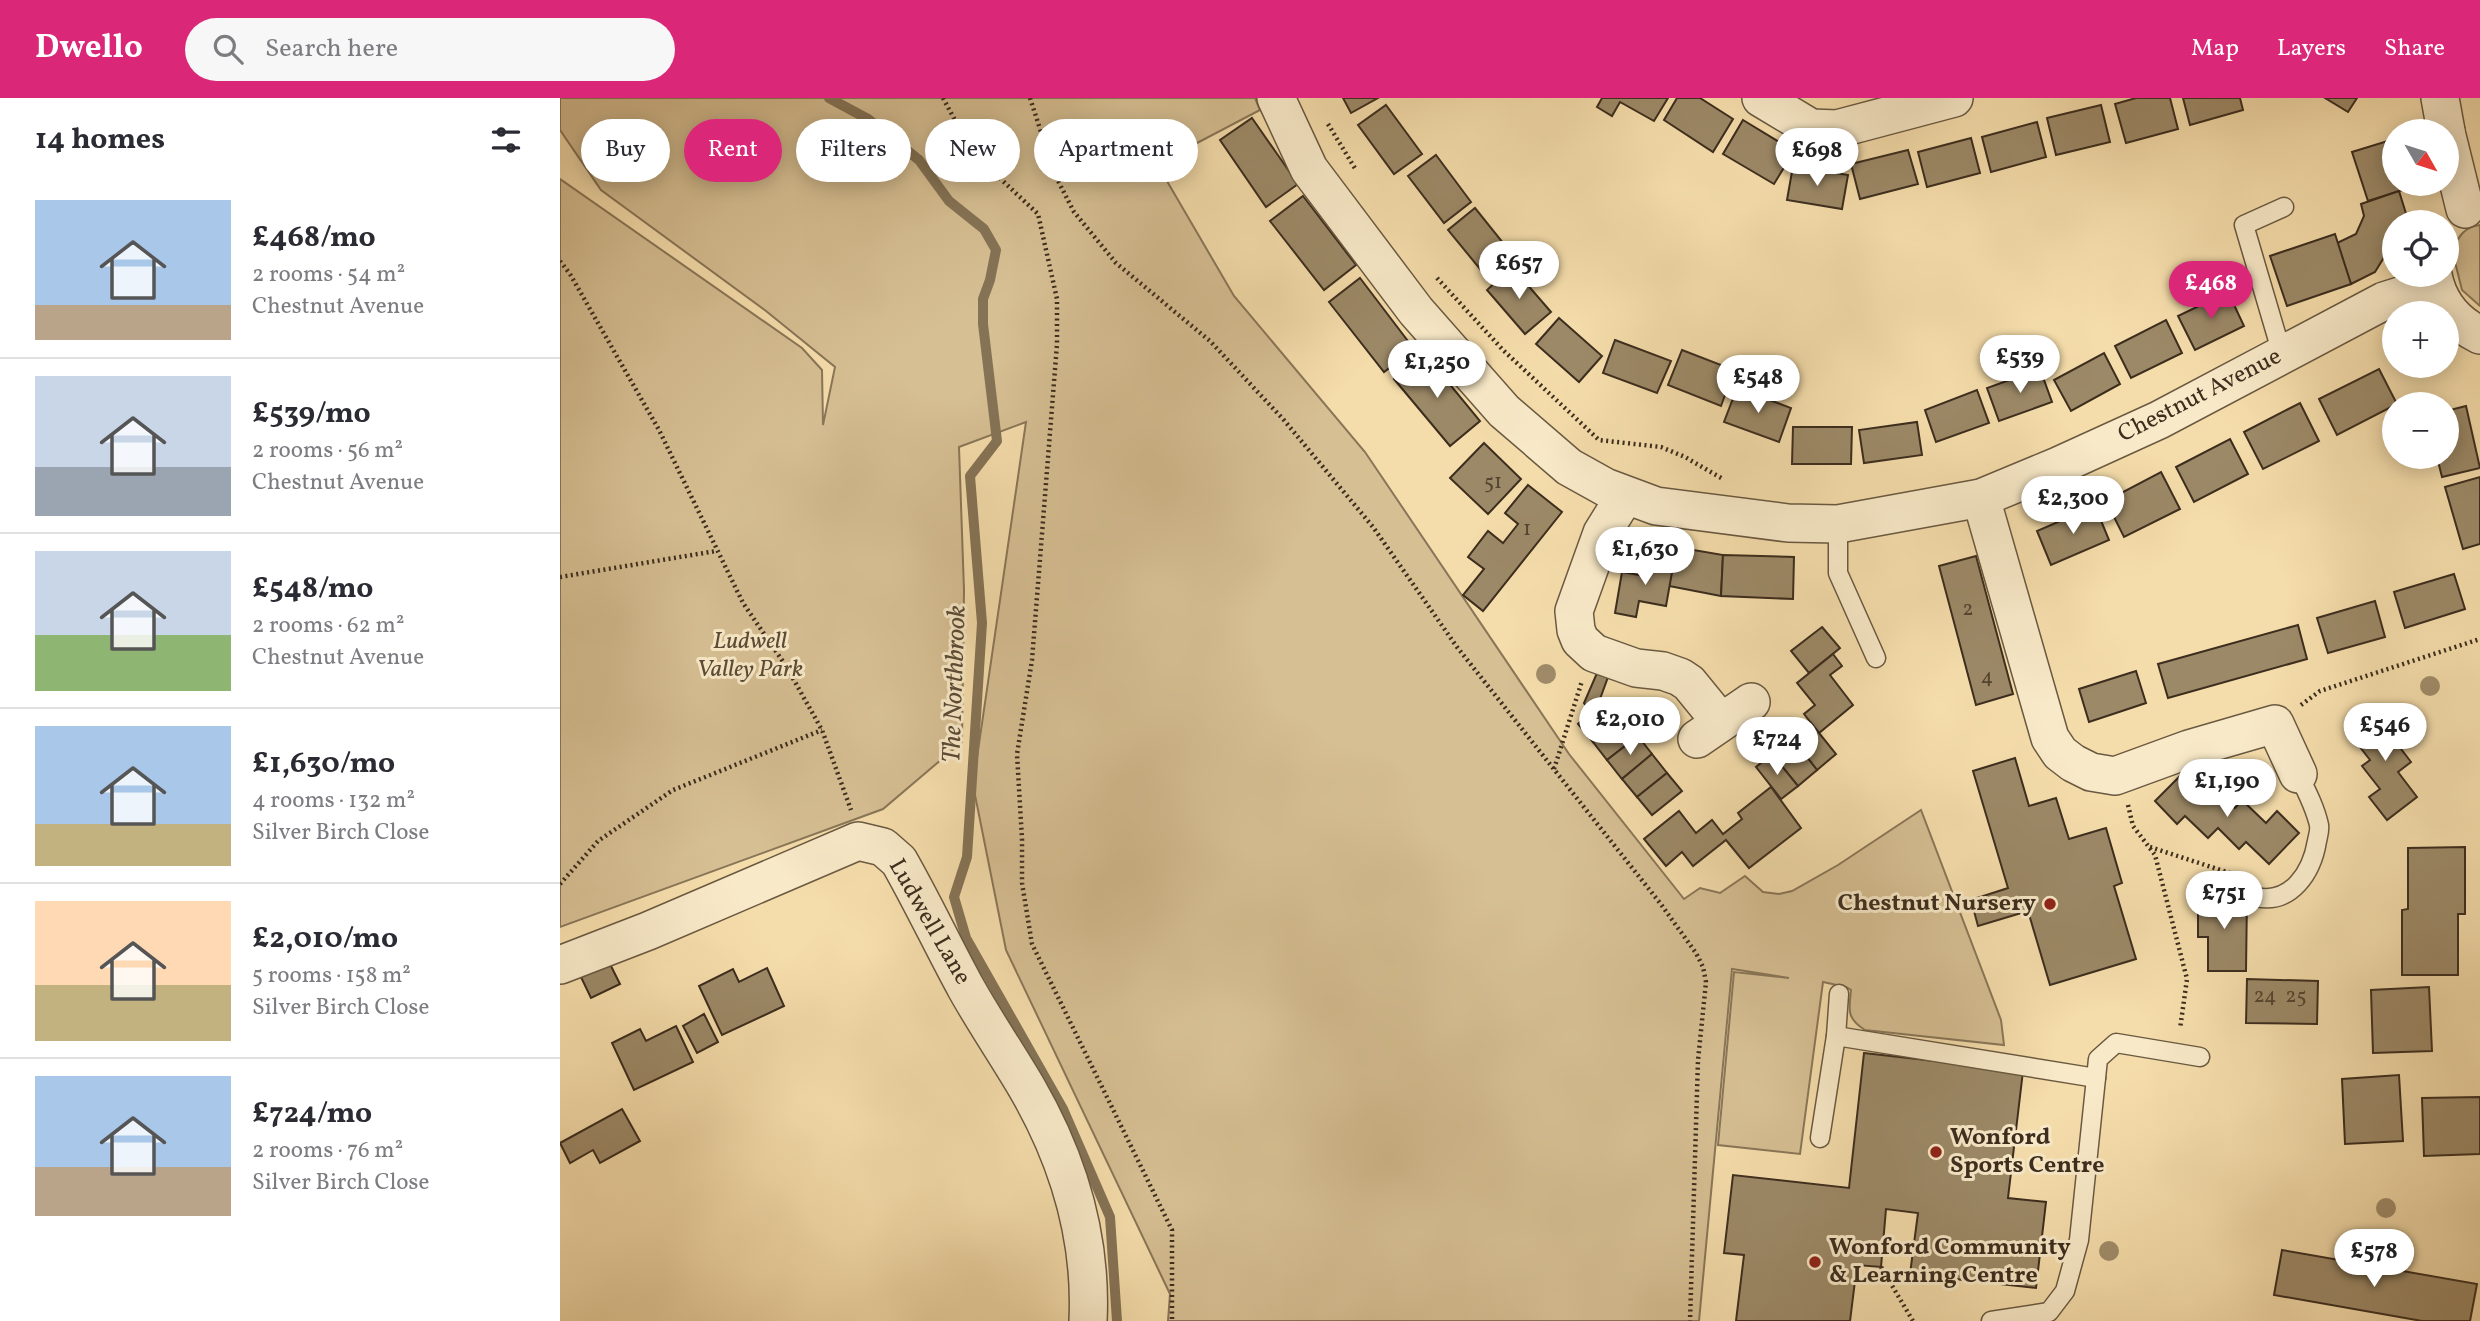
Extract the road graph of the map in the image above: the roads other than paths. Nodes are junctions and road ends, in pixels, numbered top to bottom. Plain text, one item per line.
1 (1276, 98) edge
2 (1761, 98) edge
3 (1954, 98) edge
4 (2440, 98) edge
5 (2444, 119) edge
6 (2459, 191) edge
7 (2284, 207) dead end
8 (2464, 214) edge
9 (2417, 287) edge
10 (2436, 287) edge
11 (2480, 335) edge
12 (2282, 354) junction
13 (1625, 496) junction
14 (1981, 498) junction
15 (1838, 524) junction
16 (1876, 658) dead end
17 (1751, 702) dead end
18 (2298, 774) joint
19 (2256, 897) dead end
20 (560, 965) edge
21 (1839, 994) dead end
22 (1836, 1036) junction
23 (2200, 1057) dead end
24 (2096, 1078) junction
25 (1819, 1138) dead end
26 (1088, 1321) edge
27 (1991, 1321) edge

1 - 13 street, Chestnut Avenue
2 - 3 street
4 - 5 street
6 - 8 street
7 - 12 lane
9 - 12 street, Chestnut Avenue
10 - 11 street
12 - 14 street, Chestnut Avenue
13 - 15 street, Chestnut Avenue
13 - 17 street
14 - 15 street, Chestnut Avenue
14 - 18 street
15 - 16 lane
18 - 19 lane
20 - 26 street, Ludwell Lane
21 - 22 lane
22 - 24 lane
22 - 25 lane
23 - 24 lane
24 - 27 lane

